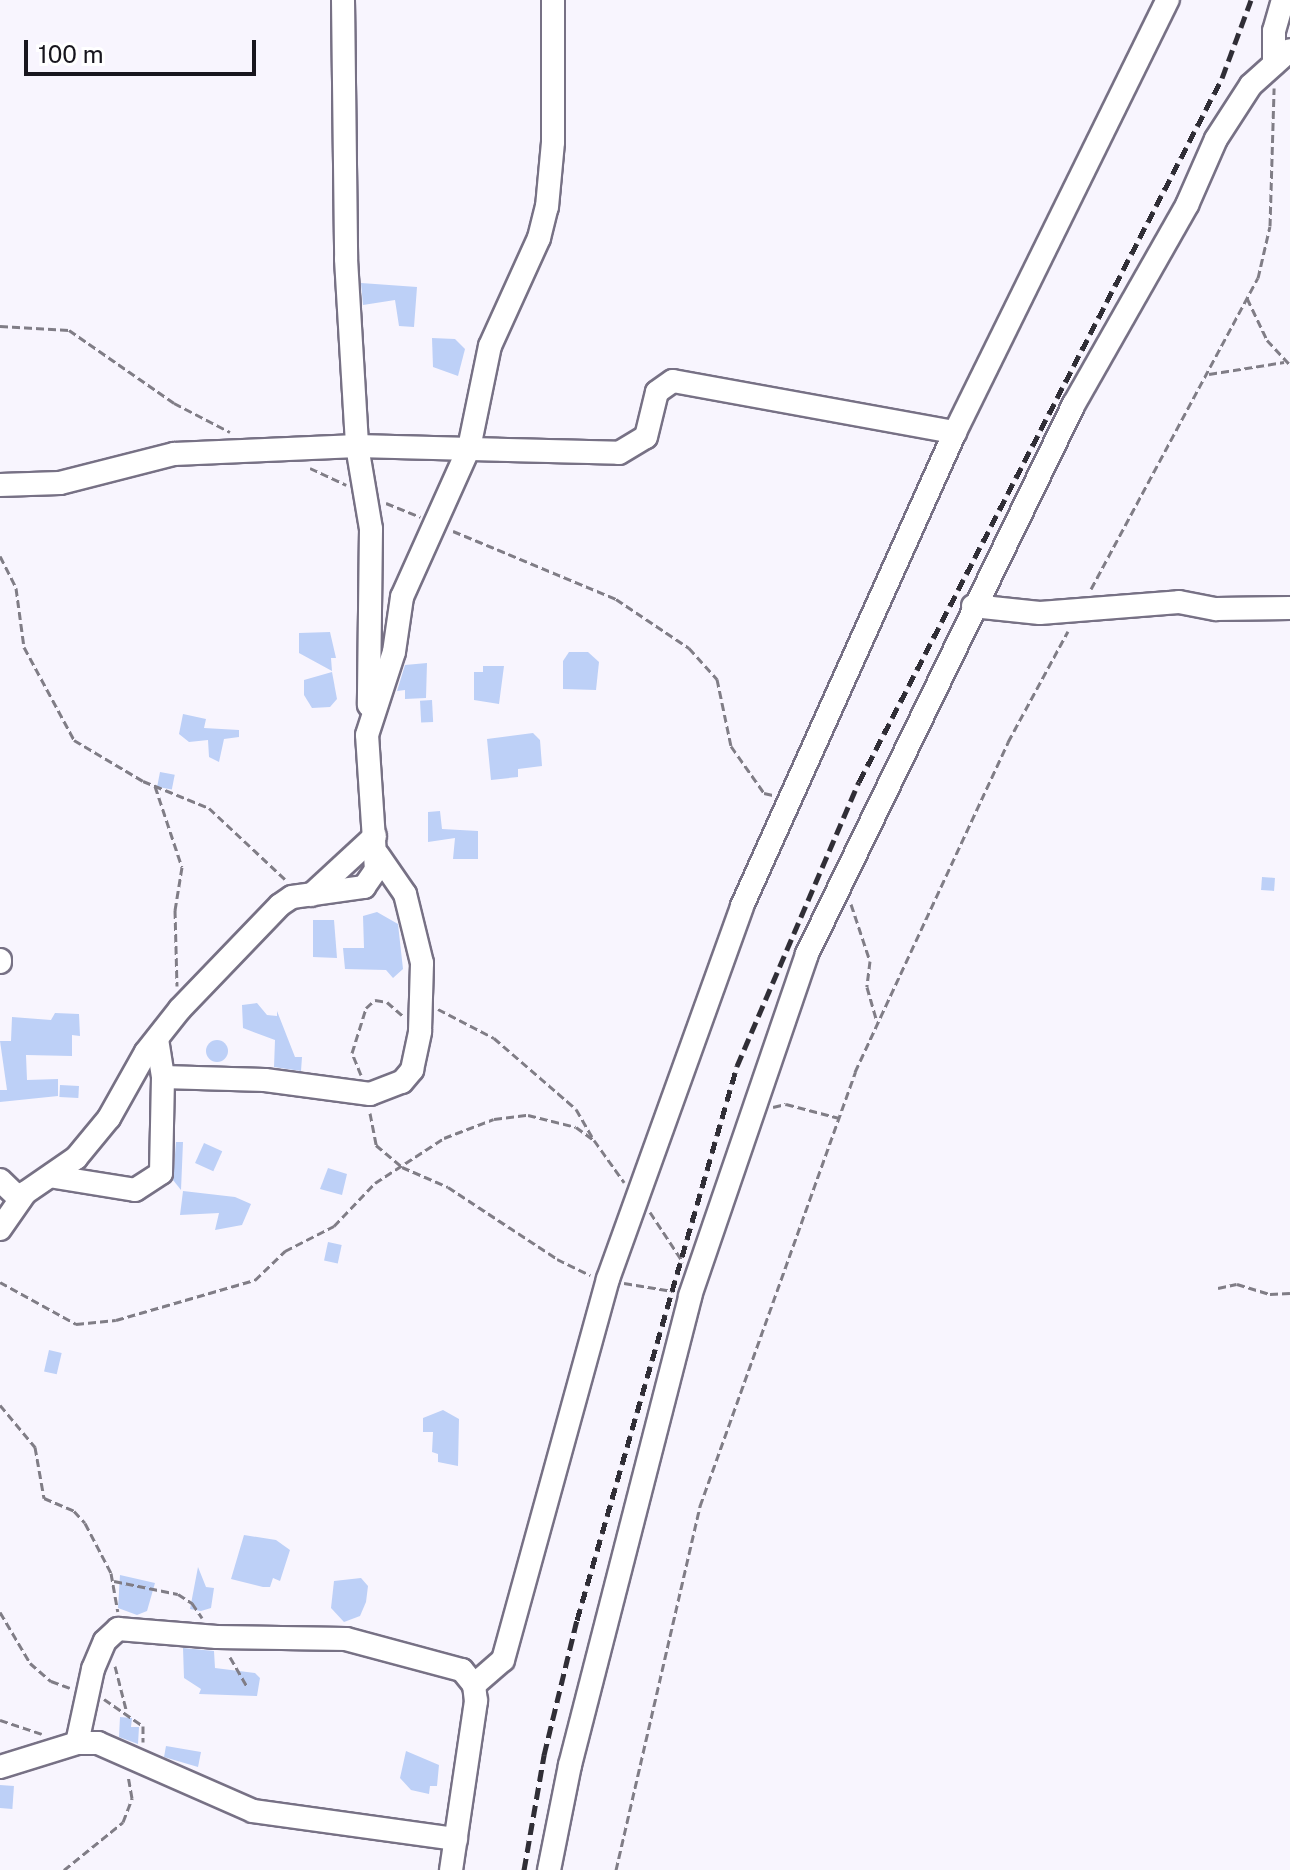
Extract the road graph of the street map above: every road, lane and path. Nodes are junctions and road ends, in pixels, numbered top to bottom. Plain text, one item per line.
1 (343, 0) edge
2 (553, 0) edge
3 (1168, 0) edge
4 (1283, 0) edge
5 (1282, 57) edge
6 (1247, 298) junction
7 (1284, 362) junction
8 (1290, 365) edge
9 (1207, 374) junction
10 (955, 432) junction
11 (357, 446) junction
12 (469, 448) junction
13 (0, 485) edge
14 (0, 556) edge
15 (600, 595) dead end
16 (973, 606) junction
17 (1290, 608) edge
18 (1079, 611) junction
19 (367, 735) junction
20 (155, 786) junction
21 (785, 803) junction
22 (376, 845) junction
23 (837, 889) junction
24 (302, 896) junction
25 (421, 999) junction
26 (180, 1009) junction
27 (877, 1023) junction
28 (420, 1031) junction
29 (157, 1039) junction
30 (163, 1077) junction
31 (370, 1094) junction
32 (839, 1118) junction
33 (748, 1122) junction
34 (594, 1140) junction
35 (402, 1167) junction
36 (55, 1177) junction
37 (0, 1180) edge
38 (636, 1196) junction
39 (20, 1199) junction
40 (0, 1229) edge
41 (608, 1279) junction
42 (0, 1282) edge
43 (693, 1286) junction
44 (1218, 1288) dead end
45 (1290, 1293) edge
46 (0, 1405) edge
47 (118, 1629) junction
48 (114, 1661) dead end
49 (474, 1685) junction
50 (126, 1709) dead end
51 (0, 1720) edge
52 (77, 1743) junction
53 (114, 1747) junction
54 (0, 1767) edge
55 (456, 1839) junction
56 (64, 1870) edge
57 (451, 1870) edge
58 (549, 1870) edge
59 (616, 1870) edge

1 - 11 street
2 - 12 street
3 - 10 street
4 - 5 street
5 - 6 path
5 - 16 street
6 - 7 path
6 - 9 path
7 - 8 path
7 - 9 path
9 - 18 path
10 - 12 street
10 - 21 street
11 - 12 street
11 - 13 street
11 - 19 street
12 - 19 street
14 - 20 path
15 - 21 path
16 - 18 street
16 - 23 street
17 - 18 street
18 - 27 path
19 - 22 street
20 - 24 path
20 - 26 path
21 - 38 street
22 - 24 street
22 - 25 street
23 - 27 path
23 - 33 street
24 - 26 street
25 - 28 street
25 - 34 path
26 - 29 street
27 - 32 path
28 - 31 street
28 - 31 path
29 - 30 street
29 - 36 street
30 - 31 street
30 - 36 street
31 - 35 path
32 - 33 path
32 - 59 path
33 - 43 street
34 - 35 path
34 - 38 path
35 - 41 path
35 - 42 path
36 - 39 street
37 - 39 street
38 - 41 street
38 - 43 path
39 - 40 street
41 - 43 path
41 - 49 street
43 - 58 street
44 - 45 path
46 - 47 path
47 - 49 street
47 - 52 street
48 - 50 path
49 - 55 street
51 - 52 path
52 - 53 street
52 - 54 street
53 - 55 street
53 - 56 path
55 - 57 street

